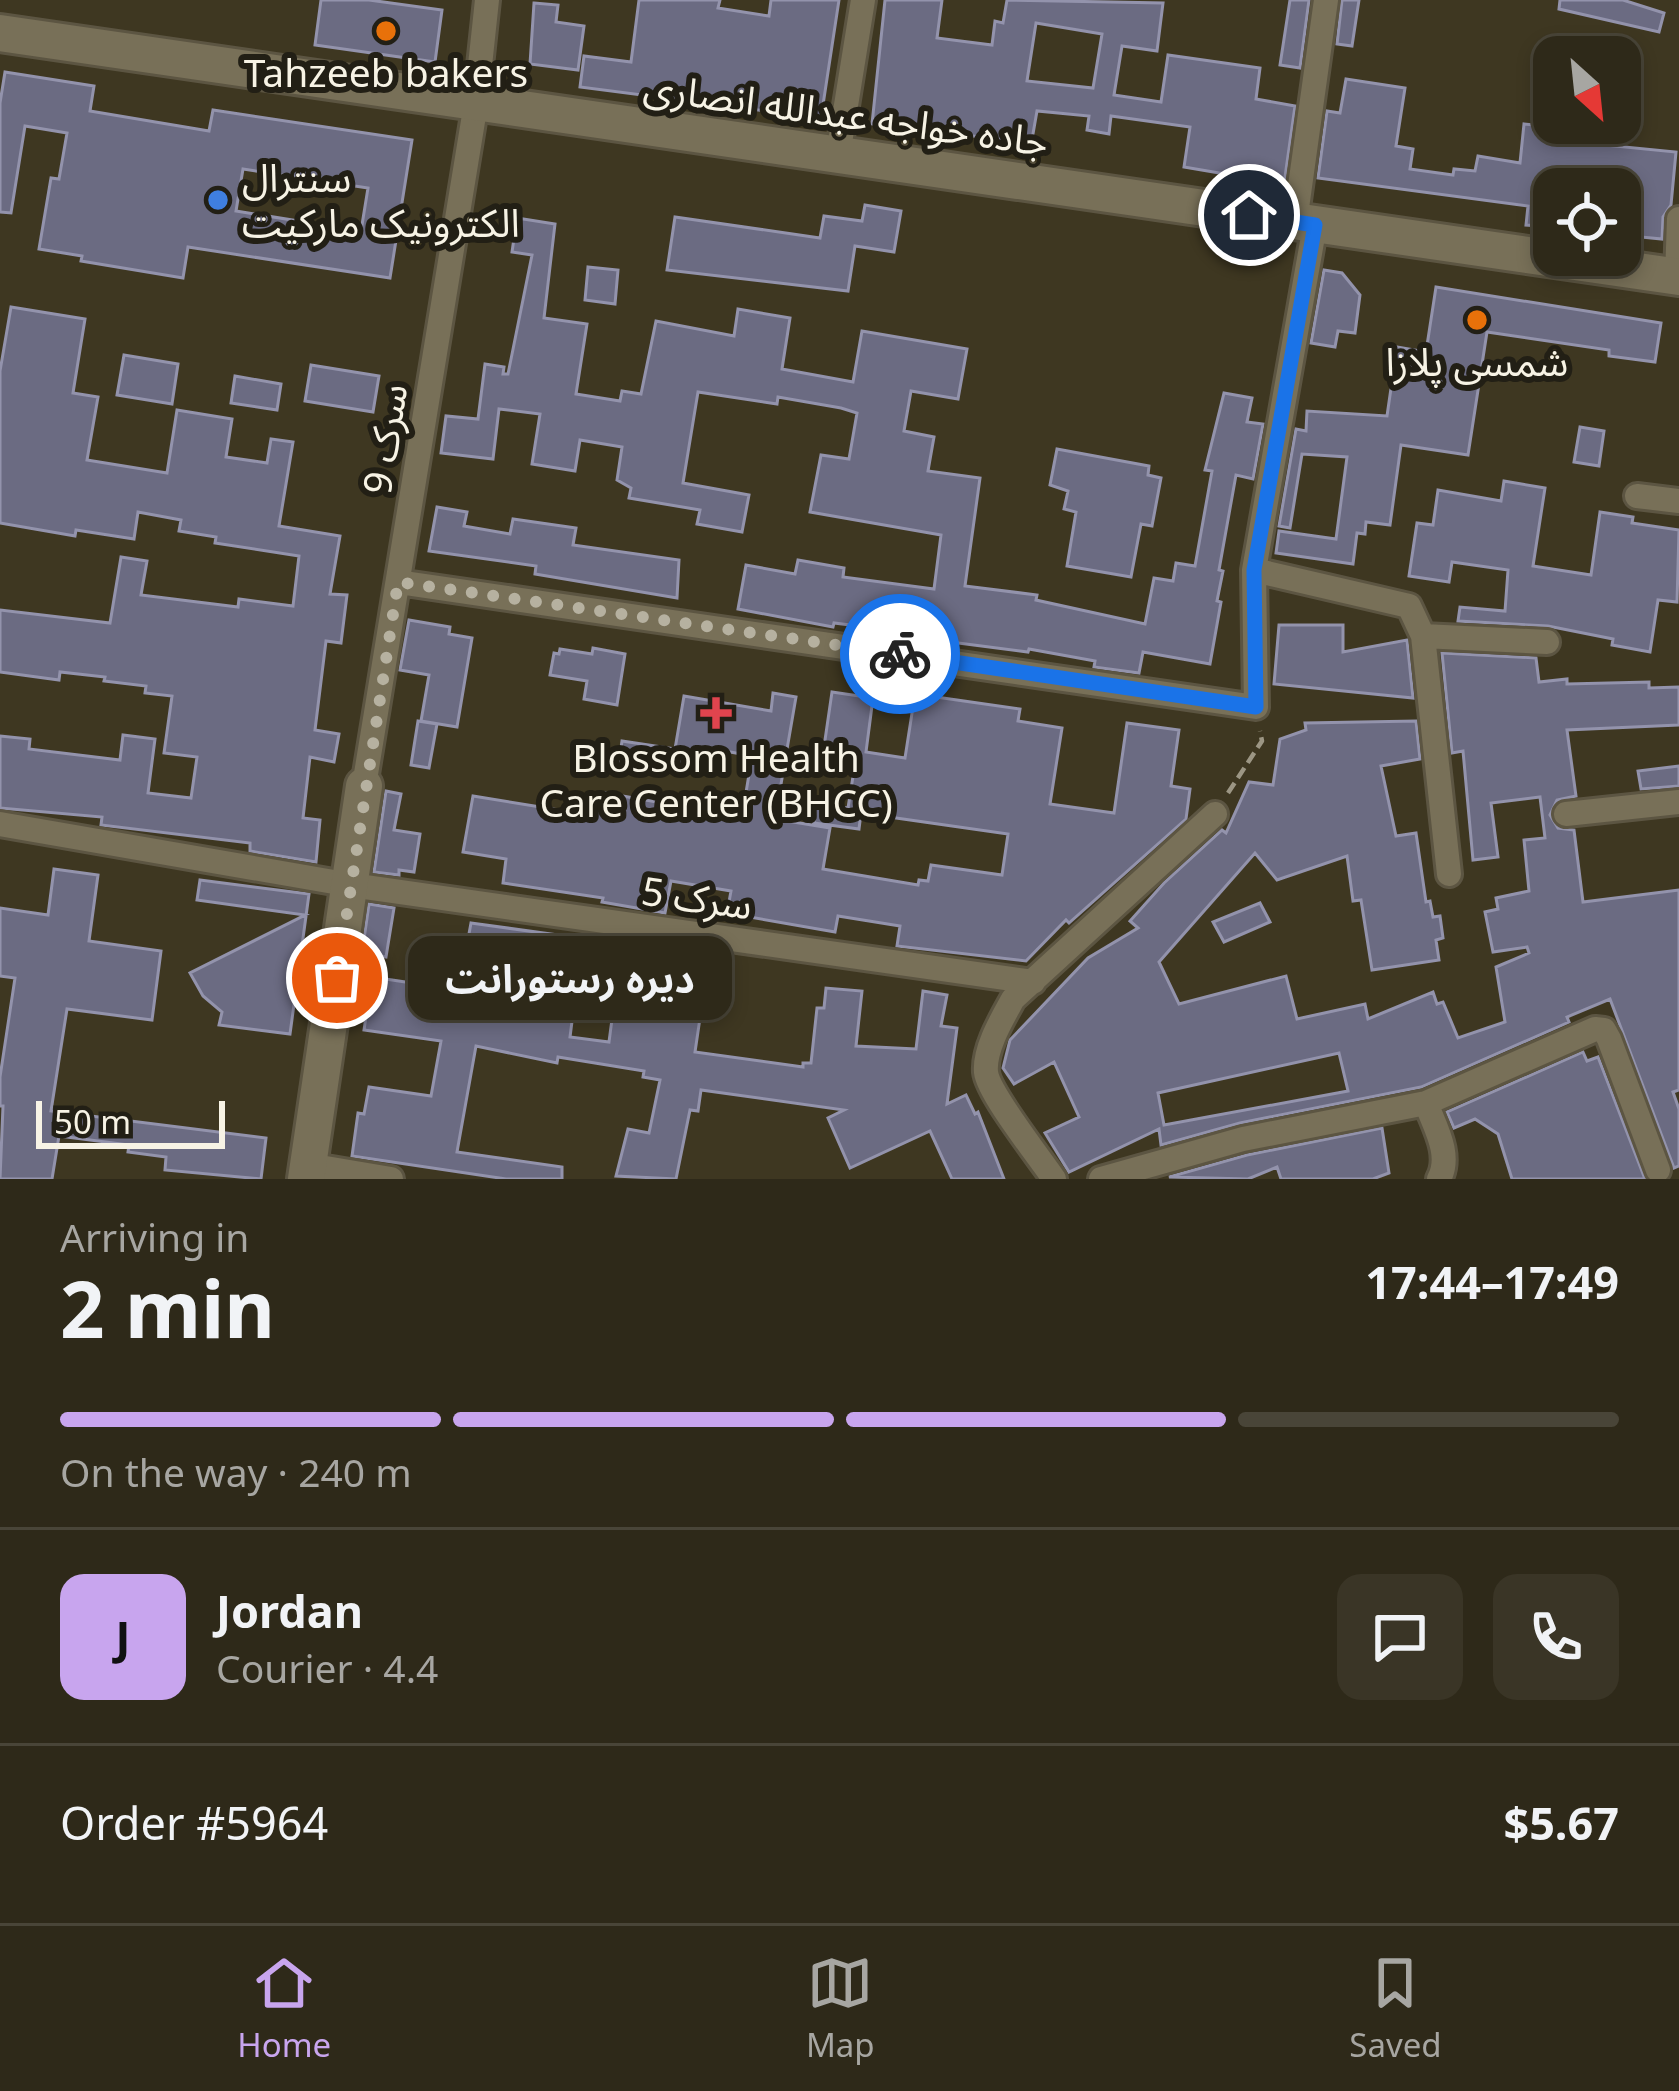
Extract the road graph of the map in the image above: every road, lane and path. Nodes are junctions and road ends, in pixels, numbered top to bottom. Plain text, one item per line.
1 (487, 0) edge
2 (863, 0) edge
3 (1326, 0) edge
4 (0, 33) edge
5 (476, 103) junction
6 (838, 155) junction
7 (1679, 219) edge
8 (1305, 223) junction
9 (1678, 277) edge
10 (1636, 496) dead end
11 (1679, 500) edge
12 (1254, 570) junction
13 (398, 582) junction
14 (1423, 636) junction
15 (1547, 642) dead end
16 (1256, 707) junction
17 (364, 786) joint
18 (1679, 802) edge
19 (1215, 814) joint
20 (1566, 814) dead end
21 (0, 824) edge
22 (1449, 874) dead end
23 (351, 885) junction
24 (1034, 982) junction
25 (1426, 1103) junction
26 (1658, 1170) dead end
27 (307, 1172) edge
28 (391, 1179) edge
29 (1054, 1179) edge
30 (1101, 1179) edge
31 (1439, 1179) edge

1 - 5 street, سرک 9
2 - 6 street
3 - 8 street
4 - 5 main road, جاده خواجه عبدالله انصاری
5 - 6 main road, جاده خواجه عبدالله انصاری
5 - 13 street, سرک 9
6 - 8 main road, جاده خواجه عبدالله انصاری
7 - 9 street
8 - 9 main road, جاده خواجه عبدالله انصاری
8 - 12 street
10 - 11 street
12 - 14 street
12 - 16 street
13 - 16 street
13 - 17 street, سرک 9
14 - 15 street
14 - 22 street
16 - 19 path
17 - 23 main road
18 - 20 street
19 - 24 street
21 - 23 street, سرک 5
23 - 24 street, سرک 5
23 - 27 main road
24 - 29 street
25 - 26 street
25 - 30 street
25 - 31 street
27 - 28 street

